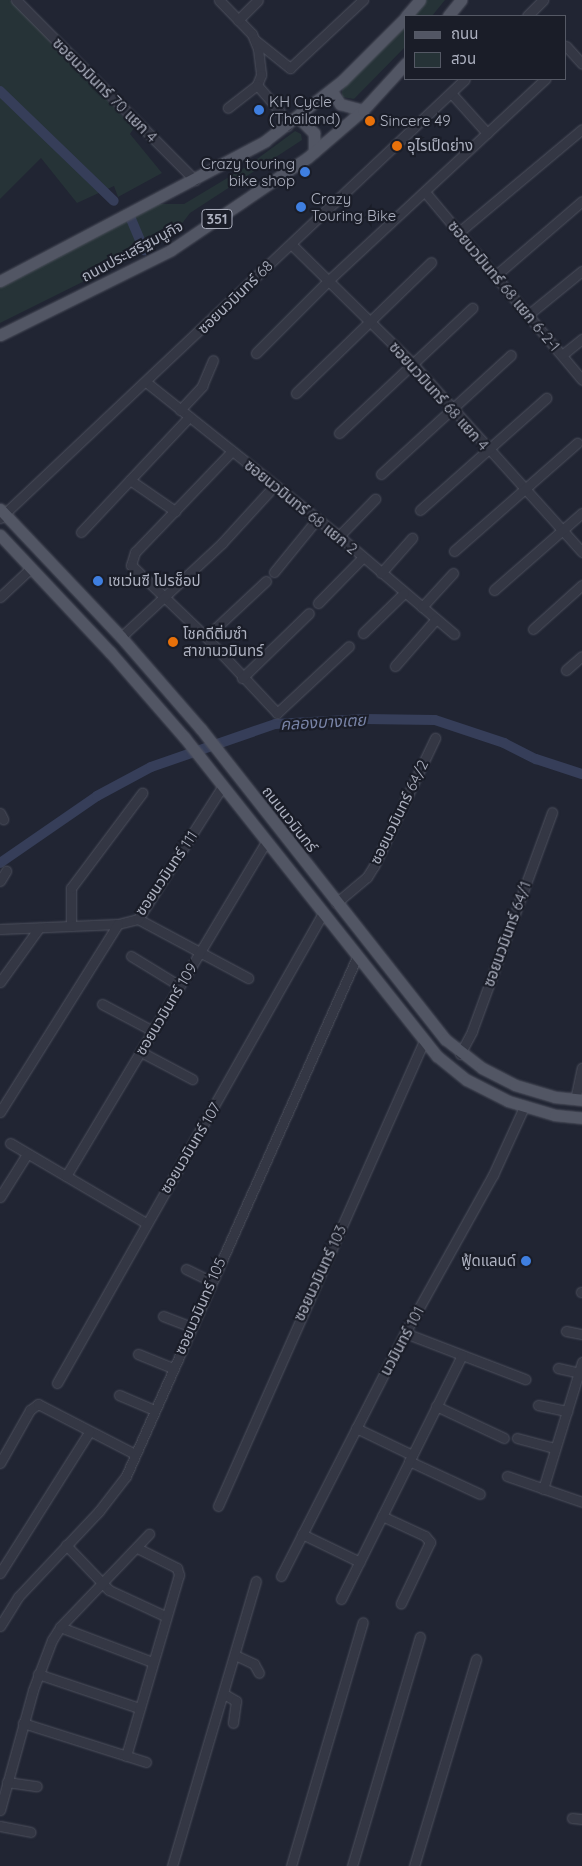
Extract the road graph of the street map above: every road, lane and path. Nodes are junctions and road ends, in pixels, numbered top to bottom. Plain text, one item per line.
1 (16, 0) edge
2 (219, 0) edge
3 (258, 0) edge
4 (363, 0) edge
5 (420, 0) edge
6 (461, 0) edge
7 (543, 0) edge
8 (532, 14) edge
9 (408, 15) edge
10 (449, 15) edge
11 (404, 19) edge
12 (238, 20) junction
13 (255, 40) junction
14 (568, 53) edge
15 (582, 64) edge
16 (404, 65) edge
17 (464, 80) edge
18 (544, 80) edge
19 (257, 85) junction
20 (331, 90) junction
21 (451, 93) junction
22 (228, 108) dead end
23 (363, 110) junction
24 (298, 117) junction
25 (287, 126) junction
26 (582, 129) edge
27 (487, 134) junction
28 (314, 152) junction
29 (195, 180) junction
30 (425, 192) junction
31 (582, 201) edge
32 (459, 232) junction
33 (291, 244) junction
34 (431, 262) dead end
35 (582, 271) edge
36 (496, 275) junction
37 (330, 280) junction
38 (0, 281) edge
39 (472, 308) dead end
40 (529, 314) junction
41 (370, 320) junction
42 (0, 335) edge
43 (582, 339) edge
44 (256, 354) dead end
45 (511, 355) dead end
46 (562, 355) junction
47 (212, 360) dead end
48 (411, 362) junction
49 (582, 380) edge
50 (146, 382) junction
51 (296, 393) dead end
52 (546, 398) dead end
53 (451, 408) junction
54 (180, 410) junction
55 (189, 417) junction
56 (340, 433) dead end
57 (577, 443) dead end
58 (488, 450) junction
59 (232, 452) junction
60 (381, 474) dead end
61 (130, 480) junction
62 (274, 486) junction
63 (524, 489) junction
64 (374, 499) dead end
65 (420, 510) dead end
66 (175, 512) junction
67 (582, 512) edge
68 (1, 514) edge
69 (317, 519) junction
70 (563, 530) junction
71 (81, 532) dead end
72 (0, 535) edge
73 (339, 536) junction
74 (412, 538) dead end
75 (454, 551) dead end
76 (582, 552) edge
77 (363, 557) junction
78 (31, 568) junction
79 (274, 572) dead end
80 (381, 573) junction
81 (452, 573) dead end
82 (266, 582) dead end
83 (582, 585) edge
84 (494, 590) dead end
85 (404, 593) junction
86 (0, 597) edge
87 (166, 598) junction
88 (318, 603) dead end
89 (422, 607) junction
90 (309, 612) dead end
91 (436, 619) junction
92 (533, 629) dead end
93 (363, 633) dead end
94 (454, 634) dead end
95 (206, 637) junction
96 (121, 638) junction
97 (350, 646) dead end
98 (582, 656) edge
99 (396, 666) dead end
100 (566, 670) dead end
101 (242, 678) junction
102 (435, 738) dead end
103 (222, 787) junction
104 (142, 793) dead end
105 (552, 812) dead end
106 (266, 842) junction
107 (6, 871) dead end
108 (0, 881) edge
109 (336, 903) junction
110 (323, 913) junction
111 (138, 919) junction
112 (118, 924) junction
113 (71, 926) junction
114 (39, 928) junction
115 (0, 929) edge
116 (200, 952) junction
117 (132, 956) dead end
118 (357, 957) junction
119 (248, 978) dead end
120 (0, 982) edge
121 (180, 986) junction
122 (102, 1004) dead end
123 (153, 1031) junction
124 (424, 1041) junction
125 (141, 1052) junction
126 (460, 1054) junction
127 (582, 1068) edge
128 (192, 1079) dead end
129 (578, 1100) edge
130 (524, 1107) junction
131 (0, 1112) edge
132 (582, 1118) edge
133 (10, 1143) dead end
134 (27, 1154) junction
135 (66, 1176) junction
136 (0, 1198) edge
137 (146, 1223) junction
138 (186, 1269) dead end
139 (211, 1281) junction
140 (163, 1316) dead end
141 (191, 1327) junction
142 (566, 1330) dead end
143 (405, 1334) junction
144 (582, 1334) edge
145 (138, 1354) dead end
146 (462, 1355) junction
147 (582, 1362) edge
148 (173, 1368) junction
149 (558, 1368) dead end
150 (579, 1373) junction
151 (525, 1379) dead end
152 (57, 1383) dead end
153 (119, 1396) dead end
154 (538, 1405) dead end
155 (436, 1406) junction
156 (154, 1410) junction
157 (567, 1411) junction
158 (356, 1428) junction
159 (89, 1432) junction
160 (504, 1438) dead end
161 (517, 1438) dead end
162 (555, 1448) junction
163 (135, 1454) junction
164 (411, 1458) junction
165 (0, 1463) edge
166 (507, 1476) dead end
167 (543, 1489) junction
168 (480, 1494) dead end
169 (582, 1502) edge
170 (218, 1506) dead end
171 (382, 1516) junction
172 (149, 1534) dead end
173 (302, 1534) junction
174 (66, 1545) junction
175 (137, 1548) junction
176 (360, 1562) junction
177 (0, 1573) edge
178 (281, 1576) dead end
179 (256, 1581) dead end
180 (102, 1585) junction
181 (341, 1599) dead end
182 (401, 1603) dead end
183 (165, 1616) junction
184 (363, 1622) dead end
185 (0, 1626) edge
186 (60, 1627) junction
187 (420, 1636) dead end
188 (235, 1654) junction
189 (476, 1659) dead end
190 (152, 1662) junction
191 (259, 1673) dead end
192 (38, 1674) junction
193 (224, 1694) junction
194 (139, 1708) junction
195 (23, 1722) junction
196 (233, 1723) dead end
197 (126, 1756) junction
198 (146, 1762) dead end
199 (7, 1782) junction
200 (37, 1786) dead end
201 (0, 1810) edge
202 (572, 1818) dead end
203 (582, 1819) edge
204 (0, 1826) edge
205 (30, 1832) dead end
206 (172, 1866) edge
207 (291, 1866) edge
208 (352, 1866) edge
209 (414, 1866) edge

1 - 29 street, ซอยนวมินทร์ 70 แยก 4
2 - 12 street
3 - 12 street
4 - 13 street
5 - 9 main road
6 - 10 main road
7 - 8 street
11 - 20 main road
12 - 13 street
13 - 19 street
14 - 15 street
16 - 23 main road, ถนนประเสริฐมนูกิจ / 351
17 - 21 street, ซอยนวมินทร์ 68
18 - 27 street
19 - 22 street
19 - 25 street
20 - 23 main road
20 - 24 main road
21 - 27 street
21 - 33 street, ซอยนวมินทร์ 68
23 - 28 main road, ถนนประเสริฐมนูกิจ / 351
24 - 25 main road
24 - 28 main road
25 - 29 main road
26 - 32 street
27 - 30 street
28 - 42 main road, ถนนประเสริฐมนูกิจ / 351
29 - 38 main road
30 - 32 street, ซอยนวมินทร์ 68 แยก 6-2-1
30 - 37 street
31 - 36 street
32 - 36 street, ซอยนวมินทร์ 68 แยก 6-2-1
33 - 37 street, ซอยนวมินทร์ 68 แยก 4
33 - 50 street, ซอยนวมินทร์ 68
34 - 41 street
35 - 40 street
36 - 40 street, ซอยนวมินทร์ 68 แยก 6-2-1
37 - 41 street, ซอยนวมินทร์ 68 แยก 4
37 - 44 street
39 - 48 street
40 - 46 street, ซอยนวมินทร์ 68 แยก 6-2-1
41 - 48 street, ซอยนวมินทร์ 68 แยก 4
41 - 51 street
43 - 46 street
45 - 53 street
46 - 49 street, ซอยนวมินทร์ 68 แยก 6-2-1
47 - 54 street
48 - 53 street, ซอยนวมินทร์ 68 แยก 4
48 - 56 street
50 - 54 street, ซอยนวมินทร์ 68 แยก 2
50 - 68 street, ซอยนวมินทร์ 68
52 - 58 street
53 - 58 street, ซอยนวมินทร์ 68 แยก 4
53 - 60 street
54 - 55 street, ซอยนวมินทร์ 68 แยก 2
55 - 59 street, ซอยนวมินทร์ 68 แยก 2
55 - 61 street
57 - 63 street
58 - 63 street, ซอยนวมินทร์ 68 แยก 4
58 - 65 street
59 - 62 street, ซอยนวมินทร์ 68 แยก 2
59 - 66 street
61 - 66 street
61 - 71 street
62 - 69 street, ซอยนวมินทร์ 68 แยก 2
62 - 87 street
63 - 70 street, ซอยนวมินทร์ 68 แยก 4
63 - 75 street
64 - 73 street
66 - 87 street
67 - 70 street
68 - 96 main road, ถนนนวมินทร์
69 - 73 street, ซอยนวมินทร์ 68 แยก 2
69 - 79 street
70 - 76 street, ซอยนวมินทร์ 68 แยก 4
70 - 84 street
72 - 78 main road
73 - 77 street, ซอยนวมินทร์ 68 แยก 2
74 - 80 street
77 - 80 street, ซอยนวมินทร์ 68 แยก 2
77 - 88 street
78 - 86 street
78 - 103 main road
80 - 85 street, ซอยนวมินทร์ 68 แยก 2
81 - 89 street
82 - 95 street
83 - 92 street
85 - 89 street, ซอยนวมินทร์ 68 แยก 2
85 - 93 street
87 - 95 street
87 - 96 street
89 - 91 street, ซอยนวมินทร์ 68 แยก 2
90 - 101 street
91 - 94 street, ซอยนวมินทร์ 68 แยก 2
91 - 99 street
95 - 101 street
96 - 109 main road, ถนนนวมินทร์
97 - 101 street
98 - 100 street
102 - 109 street, ซอยนวมินทร์ 64/2
103 - 106 main road
103 - 111 street, ซอยนวมินทร์ 111
104 - 113 street
105 - 126 street, ซอยนวมินทร์ 64/1
106 - 110 main road
106 - 116 street, ซอยนวมินทร์ 109
107 - 108 street
109 - 126 main road, ถนนนวมินทร์
110 - 118 main road
110 - 137 street, ซอยนวมินทร์ 107
111 - 112 street, ซอยนวมินทร์ 111
111 - 116 street
112 - 113 street, ซอยนวมินทร์ 111
112 - 131 street
113 - 114 street, ซอยนวมินทร์ 111
114 - 115 street, ซอยนวมินทร์ 111
114 - 120 street
116 - 119 street
116 - 121 street, ซอยนวมินทร์ 109
117 - 121 street
118 - 124 main road
118 - 139 street, ซอยนวมินทร์ 105
121 - 123 street, ซอยนวมินทร์ 109
122 - 123 street
123 - 125 street, ซอยนวมินทร์ 109
124 - 130 main road
124 - 170 street, ซอยนวมินทร์ 103
125 - 128 street
125 - 135 street, ซอยนวมินทร์ 109
126 - 129 main road, ถนนนวมินทร์
127 - 129 street
130 - 132 main road
130 - 143 street, นวมินทร์ 101
133 - 134 street
134 - 135 street
134 - 136 street
135 - 137 street
137 - 152 street, ซอยนวมินทร์ 107
138 - 139 street
139 - 141 street, ซอยนวมินทร์ 105
140 - 141 street
141 - 148 street, ซอยนวมินทร์ 105
142 - 144 street
143 - 146 street
143 - 158 street, นวมินทร์ 101
145 - 148 street
146 - 151 street
146 - 155 street
147 - 150 street
148 - 156 street, ซอยนวมินทร์ 105
149 - 150 street
150 - 157 street
153 - 156 street
154 - 157 street
155 - 160 street
155 - 164 street
156 - 163 street, ซอยนวมินทร์ 105
157 - 162 street
158 - 164 street
158 - 173 street, นวมินทร์ 101
159 - 163 street
159 - 165 street
159 - 177 street
161 - 162 street
162 - 167 street
163 - 174 street, ซอยนวมินทร์ 105
164 - 168 street
164 - 171 street
166 - 167 street
167 - 169 street
171 - 176 street
171 - 182 street
172 - 175 street
173 - 176 street
173 - 178 street, นวมินทร์ 101
174 - 180 street
174 - 185 street, ซอยนวมินทร์ 105
175 - 180 street
175 - 183 street
176 - 181 street
179 - 188 street
180 - 183 street
180 - 186 street
183 - 190 street
184 - 207 street
186 - 190 street
186 - 192 street
187 - 208 street
188 - 191 street
188 - 193 street
189 - 209 street
190 - 194 street
192 - 194 street
192 - 195 street
193 - 196 street
193 - 206 street
194 - 197 street
195 - 197 street
195 - 199 street
197 - 198 street
199 - 200 street
199 - 201 street
202 - 203 street
204 - 205 street

